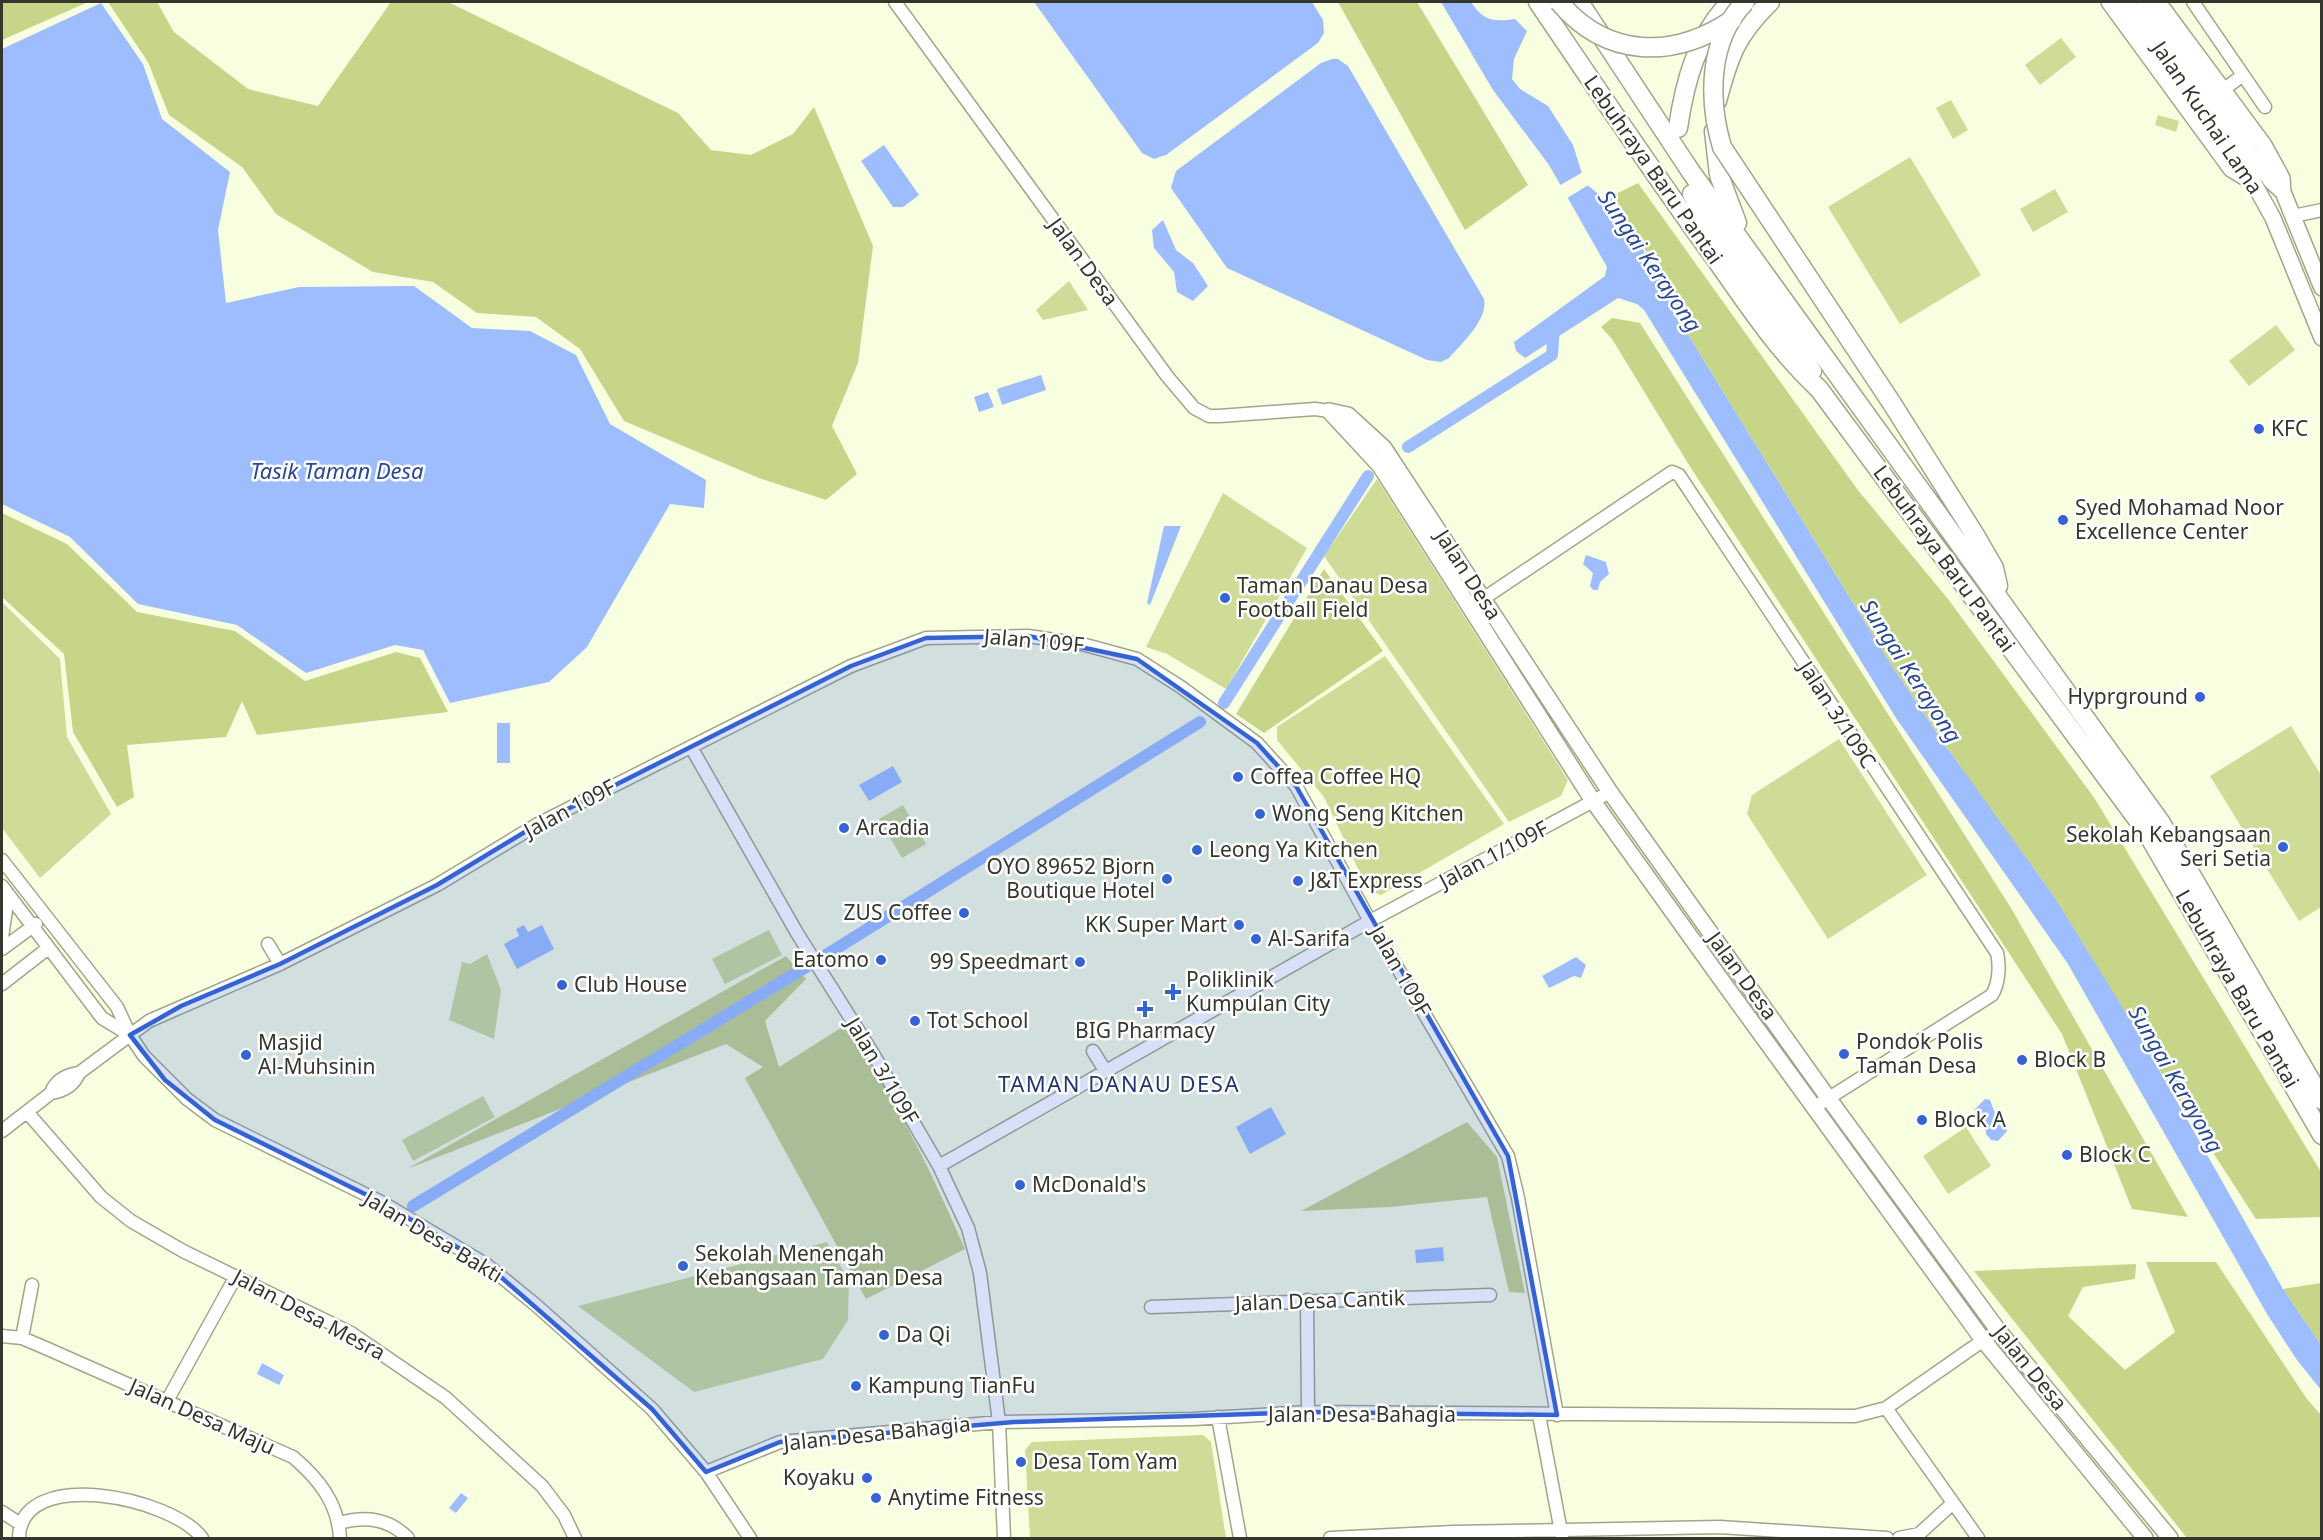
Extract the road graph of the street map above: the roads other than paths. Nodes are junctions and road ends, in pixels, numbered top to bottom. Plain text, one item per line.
1 (895, 2) edge
2 (1538, 2) edge
3 (1559, 2) edge
4 (1579, 2) edge
5 (1730, 2) edge
6 (1744, 2) edge
7 (1755, 2) edge
8 (1770, 2) edge
9 (2109, 2) edge
10 (2126, 2) edge
11 (2144, 2) edge
12 (2158, 2) edge
13 (2193, 2) edge
14 (2243, 75) junction
15 (2223, 90) junction
16 (2265, 107) dead end
17 (2214, 111) junction
18 (1678, 128) dead end
19 (2254, 183) junction
20 (2283, 192) junction
21 (1692, 194) dead end
22 (2322, 210) edge
23 (2293, 216) junction
24 (2322, 288) edge
25 (1785, 304) junction
26 (2322, 338) edge
27 (1819, 389) junction
28 (1329, 411) junction
29 (1483, 599) junction
30 (2002, 599) junction
31 (1469, 609) junction
32 (691, 747) junction
33 (1610, 792) junction
34 (1593, 801) junction
35 (2, 860) edge
36 (2, 887) edge
37 (45, 918) junction
38 (1370, 921) junction
39 (30, 927) junction
40 (2, 937) edge
41 (268, 944) dead end
42 (2, 949) edge
43 (47, 949) junction
44 (280, 964) junction
45 (2, 984) edge
46 (130, 1035) junction
47 (1094, 1051) dead end
48 (1106, 1072) junction
49 (1829, 1099) junction
50 (2322, 1100) edge
51 (1815, 1108) junction
52 (27, 1112) junction
53 (2, 1131) edge
54 (2322, 1135) edge
55 (939, 1166) junction
56 (236, 1276) junction
57 (32, 1285) dead end
58 (1490, 1295) dead end
59 (1307, 1300) junction
60 (1151, 1307) dead end
61 (1998, 1330) junction
62 (2, 1336) edge
63 (22, 1338) junction
64 (1983, 1340) junction
65 (167, 1401) junction
66 (1886, 1408) junction
67 (1308, 1412) junction
68 (1539, 1415) junction
69 (1557, 1415) junction
70 (1218, 1418) junction
71 (999, 1422) junction
72 (706, 1472) junction
73 (1953, 1503) junction
74 (2, 1512) edge
75 (20, 1523) junction
76 (339, 1523) junction
77 (1453, 1535) edge
78 (1561, 1535) edge
79 (1338, 1538) edge
80 (20, 1539) edge
81 (202, 1539) edge
82 (340, 1539) edge
83 (408, 1539) edge
84 (575, 1539) edge
85 (750, 1539) edge
86 (1004, 1539) edge
87 (1240, 1539) edge
88 (1887, 1539) edge
89 (1899, 1539) edge
90 (1978, 1539) edge
91 (2145, 1539) edge
92 (2169, 1539) edge

1 - 28 street, Jalan Desa
2 - 27 highway, Lebuhraya Baru Pantai
3 - 7 highway, bridge
4 - 25 highway, Lebuhraya Baru Pantai
5 - 18 highway
6 - 30 highway, bridge
8 - 25 highway
9 - 19 main road
10 - 17 main road, Jalan Kuchai Lama
11 - 17 main road, Jalan Kuchai Lama
12 - 15 main road
13 - 14 street
14 - 15 street
14 - 16 street
15 - 20 main road
17 - 19 main road, Jalan Kuchai Lama
17 - 20 main road, Jalan Kuchai Lama
19 - 26 main road, Jalan Kuchai Lama
20 - 23 main road, Jalan Kuchai Lama
21 - 27 highway
22 - 23 street
23 - 24 main road, Jalan Kuchai Lama
25 - 30 highway, Lebuhraya Baru Pantai
27 - 54 highway, Lebuhraya Baru Pantai
28 - 29 main road, Jalan Desa
28 - 31 main road, Jalan Desa
29 - 31 street, Jalan 3/109C
29 - 33 main road, Jalan Desa
29 - 49 street, Jalan 3/109C
30 - 50 highway, Lebuhraya Baru Pantai
31 - 34 main road, Jalan Desa
32 - 38 street, Jalan 109F
32 - 44 street, Jalan 109F
32 - 55 street, Jalan 3/109F
33 - 34 street, Jalan 1/109F
33 - 49 main road, Jalan Desa
34 - 38 street, Jalan 1/109F
34 - 51 main road, Jalan Desa
35 - 37 street, Jalan Desa Bakti
36 - 39 street, Jalan Desa Bakti
36 - 40 street
37 - 39 street
37 - 46 street, Jalan Desa Bakti
38 - 48 street, Jalan 1/109F
38 - 69 street, Jalan 109F
39 - 42 street
39 - 43 street, Jalan Desa Bakti
41 - 44 street
43 - 45 street
43 - 46 street, Jalan Desa Bakti
44 - 46 street, Jalan 109F
46 - 52 street
46 - 72 street, Jalan Desa Bakti
47 - 48 street
48 - 55 street, Jalan 1/109F
49 - 51 street, Jalan 3/109C
49 - 61 main road, Jalan Desa
51 - 64 main road, Jalan Desa
52 - 53 street
52 - 56 street, Jalan Desa Mesra
55 - 71 street, Jalan 3/109F
56 - 65 street
56 - 84 street, Jalan Desa Mesra
57 - 63 street
58 - 59 street, Jalan Desa Cantik
59 - 60 street, Jalan Desa Cantik
59 - 67 street
61 - 64 street, Jalan Desa Bahagia
61 - 92 main road, Jalan Desa
62 - 63 street, Jalan Desa Maju
63 - 65 street, Jalan Desa Maju
64 - 66 street, Jalan Desa Bahagia
64 - 91 main road, Jalan Desa
65 - 76 street, Jalan Desa Maju
66 - 69 street, Jalan Desa Bahagia
66 - 73 street
67 - 68 street, Jalan Desa Bahagia
67 - 70 street, Jalan Desa Bahagia
68 - 69 street, Jalan Desa Bahagia
68 - 78 street
70 - 71 street, Jalan Desa Bahagia
70 - 87 street
71 - 72 street, Jalan Desa Bahagia
71 - 86 street, Jalan 3/109F
72 - 85 street, Jalan Desa Bakti
73 - 89 street
73 - 90 street
74 - 75 street
75 - 80 street
75 - 81 street
76 - 82 street, Jalan Desa Maju
76 - 83 street
77 - 78 street
77 - 79 street
78 - 88 street

